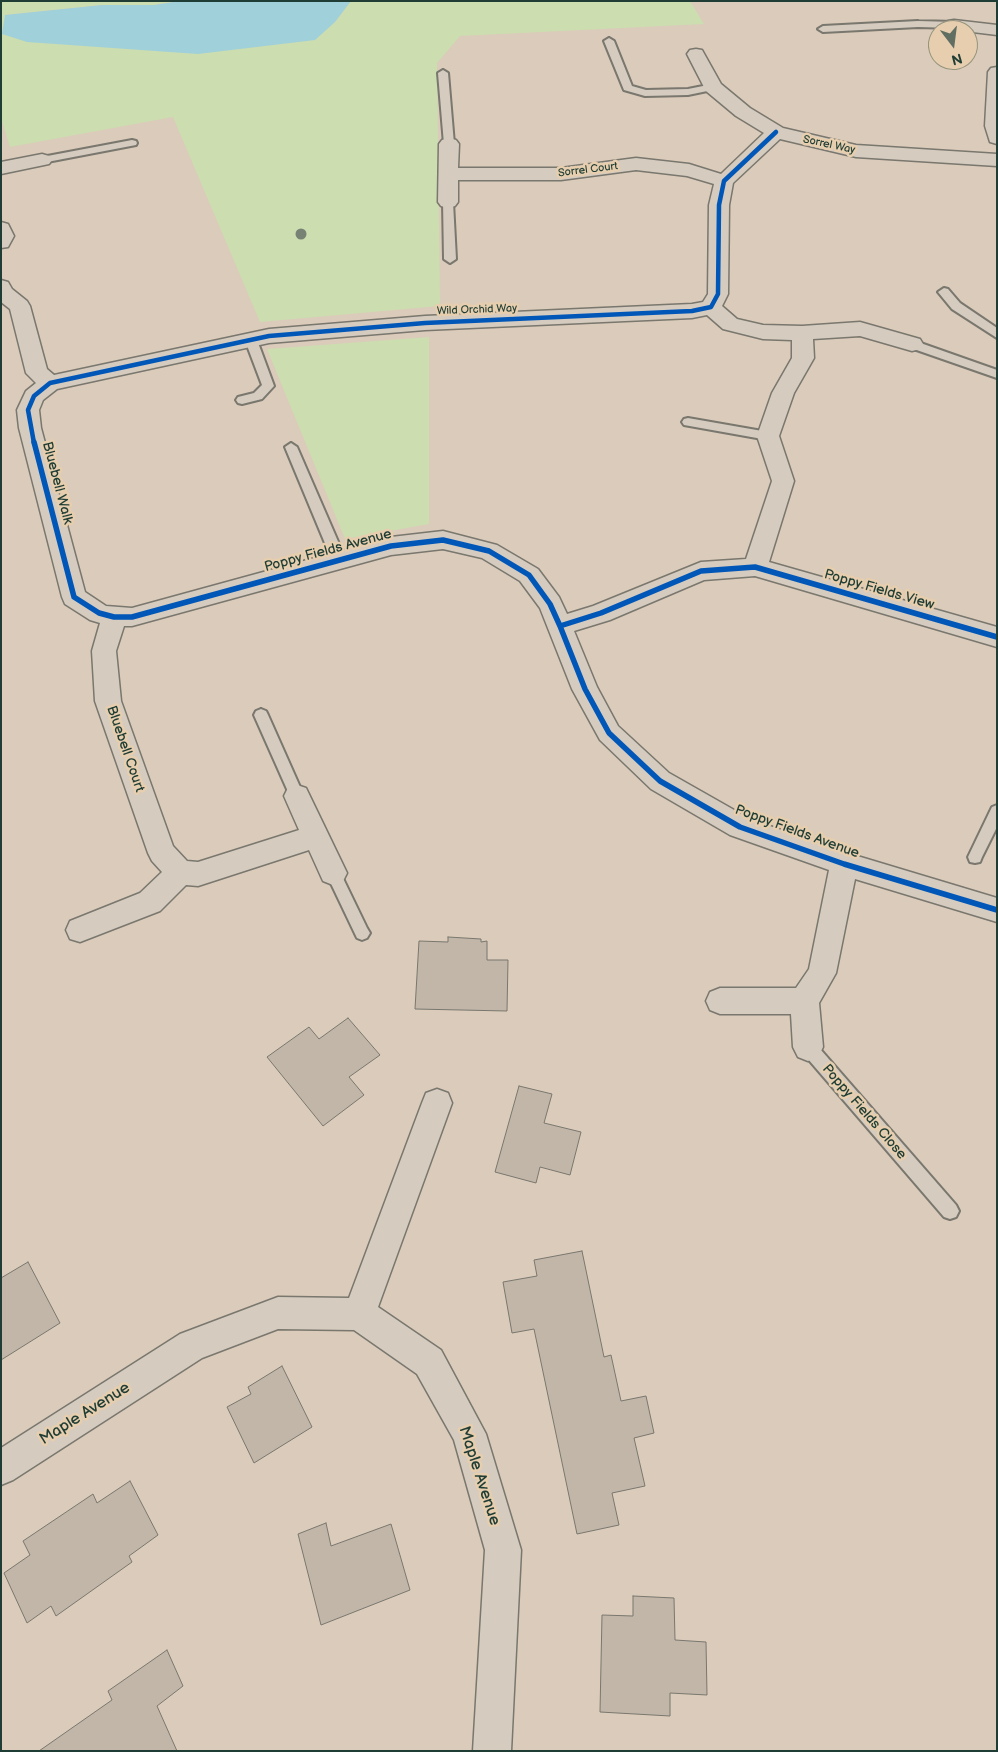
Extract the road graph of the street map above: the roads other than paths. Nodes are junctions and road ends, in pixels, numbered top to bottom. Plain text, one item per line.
1 (928, 24) edge
2 (978, 28) edge
3 (823, 29) dead end
4 (997, 30) edge
5 (609, 41) dead end
6 (696, 54) dead end
7 (997, 72) edge
8 (443, 73) dead end
9 (713, 87) junction
10 (776, 132) junction
11 (997, 138) edge
12 (132, 143) dead end
13 (449, 144) joint
14 (42, 160) joint
15 (997, 160) edge
16 (1, 168) edge
17 (449, 174) junction
18 (724, 181) junction
19 (448, 202) joint
20 (1, 228) edge
21 (1, 242) edge
22 (450, 258) dead end
23 (1, 288) edge
24 (944, 292) dead end
25 (711, 307) junction
26 (802, 333) junction
27 (997, 334) edge
28 (251, 340) junction
29 (912, 344) joint
30 (997, 374) edge
31 (50, 383) junction
32 (242, 400) dead end
33 (688, 422) dead end
34 (768, 436) junction
35 (291, 447) dead end
36 (339, 560) junction
37 (755, 567) junction
38 (74, 597) joint
39 (114, 617) junction
40 (560, 626) junction
41 (997, 637) edge
42 (261, 715) dead end
43 (297, 796) joint
44 (997, 811) edge
45 (316, 836) junction
46 (975, 857) dead end
47 (844, 864) junction
48 (180, 872) junction
49 (334, 873) joint
50 (997, 910) edge
51 (80, 930) dead end
52 (362, 934) dead end
53 (720, 1001) dead end
54 (804, 1001) junction
55 (808, 1047) joint
56 (437, 1103) dead end
57 (950, 1211) dead end
58 (359, 1314) junction
59 (1, 1468) edge
60 (492, 1751) edge

1 - 3 lane
2 - 4 street
5 - 9 lane
6 - 9 street, Sorrel Way
7 - 11 street
8 - 13 lane
9 - 10 street, Sorrel Way
10 - 15 street, Sorrel Way
10 - 18 street
12 - 14 lane
13 - 17 street
14 - 16 street
17 - 18 street, Sorrel Court
17 - 19 street
18 - 25 street
19 - 22 lane
20 - 21 street
23 - 31 street
24 - 27 lane
25 - 26 street
25 - 28 street, Wild Orchid Way
26 - 29 street
26 - 34 street
28 - 31 street, Wild Orchid Way
28 - 32 lane
29 - 30 lane
31 - 38 street, Bluebell Walk
33 - 34 lane
34 - 37 street
35 - 36 lane
36 - 39 street, Poppy Fields Avenue
36 - 40 street, Poppy Fields Avenue
37 - 40 street
37 - 41 street, Poppy Fields View
38 - 39 street, Poppy Fields Avenue
39 - 48 street, Bluebell Court
40 - 47 street, Poppy Fields Avenue
42 - 43 lane
43 - 45 street
44 - 46 lane
45 - 48 street
45 - 49 street
47 - 50 street, Poppy Fields Avenue
47 - 54 street
48 - 51 street
49 - 52 lane
53 - 54 street
54 - 55 street, Poppy Fields Close
55 - 57 lane, Poppy Fields Close
56 - 58 street
58 - 59 street, Maple Avenue
58 - 60 street, Maple Avenue

